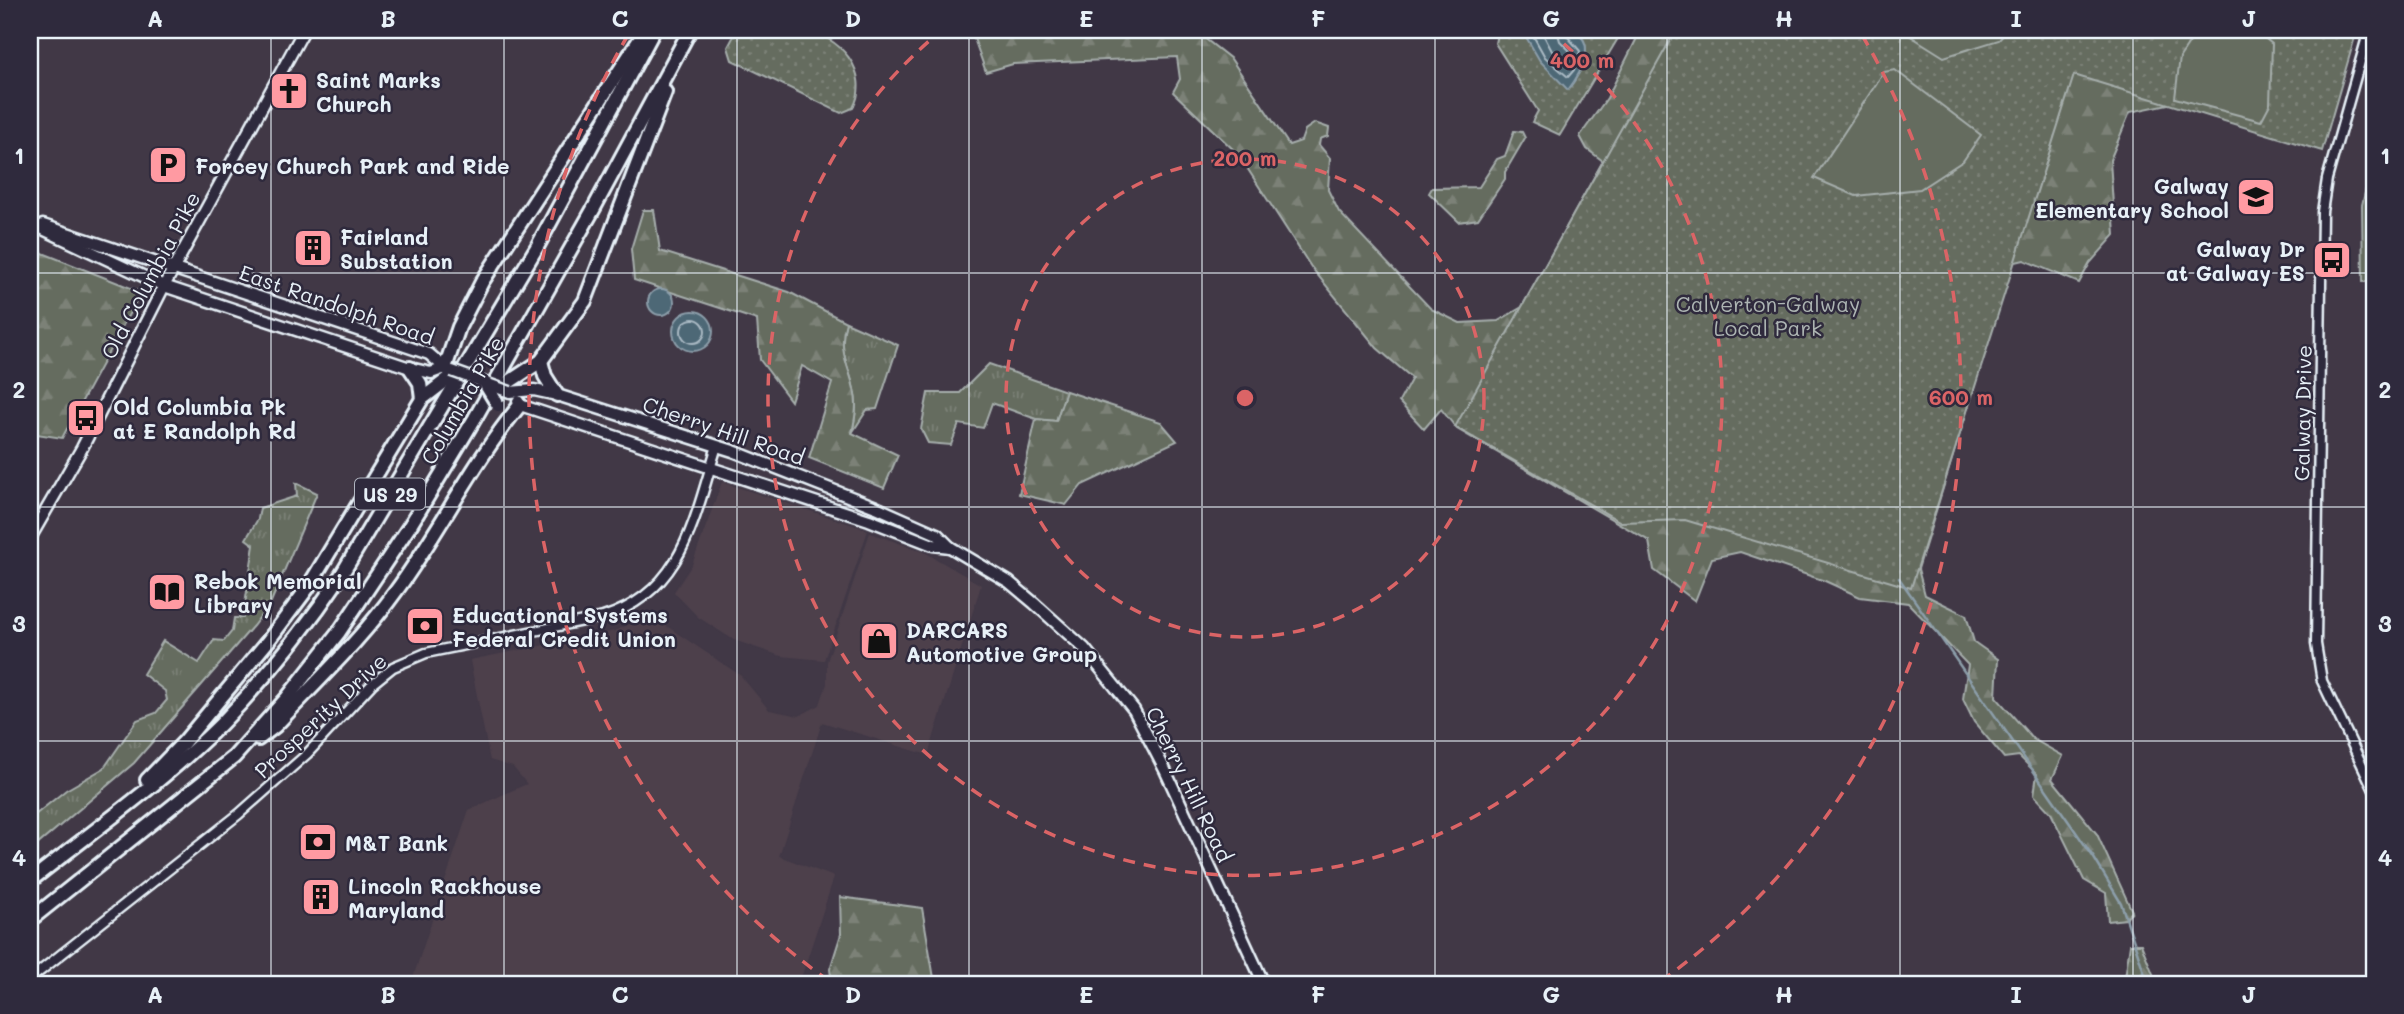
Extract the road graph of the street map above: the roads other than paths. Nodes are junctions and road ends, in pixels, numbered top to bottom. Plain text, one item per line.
1 (304, 30) edge
2 (646, 30) edge
3 (654, 30) edge
4 (2369, 30) edge
5 (688, 35) edge
6 (30, 222) edge
7 (173, 270) junction
8 (164, 286) junction
9 (541, 360) junction
10 (410, 368) junction
11 (451, 372) junction
12 (484, 382) junction
13 (511, 395) junction
14 (557, 395) junction
15 (422, 399) junction
16 (497, 432) junction
17 (718, 446) junction
18 (711, 467) junction
19 (30, 538) edge
20 (950, 547) junction
21 (234, 757) junction
22 (2374, 790) edge
23 (113, 816) junction
24 (30, 881) edge
25 (30, 920) edge
26 (30, 979) edge
27 (1264, 984) edge

1 - 7 main road, Old Columbia Pike
2 - 11 highway
3 - 23 highway, Columbia Pike / US 29
4 - 22 street, Galway Drive
5 - 9 highway
5 - 21 highway, Columbia Pike / US 29
6 - 7 main road, East Randolph Road
6 - 8 main road, East Randolph Road
7 - 8 main road, Old Columbia Pike
7 - 11 main road, East Randolph Road
8 - 10 main road, East Randolph Road
8 - 19 main road, Old Columbia Pike
9 - 13 highway
9 - 14 highway
10 - 11 main road, East Randolph Road
10 - 15 highway
11 - 12 main road, Cherry Hill Road, bridge
11 - 15 highway
12 - 13 main road, Cherry Hill Road, bridge
12 - 16 highway, bridge
13 - 14 main road, Cherry Hill Road
13 - 16 highway
13 - 18 main road, Cherry Hill Road
14 - 17 main road, Cherry Hill Road
15 - 23 highway
16 - 21 highway
17 - 18 street, Prosperity Drive
17 - 20 main road, Cherry Hill Road
18 - 20 main road, Cherry Hill Road
18 - 26 street, Prosperity Drive
20 - 27 main road, Cherry Hill Road
21 - 25 highway, Columbia Pike / US 29
23 - 24 highway, Columbia Pike / US 29

